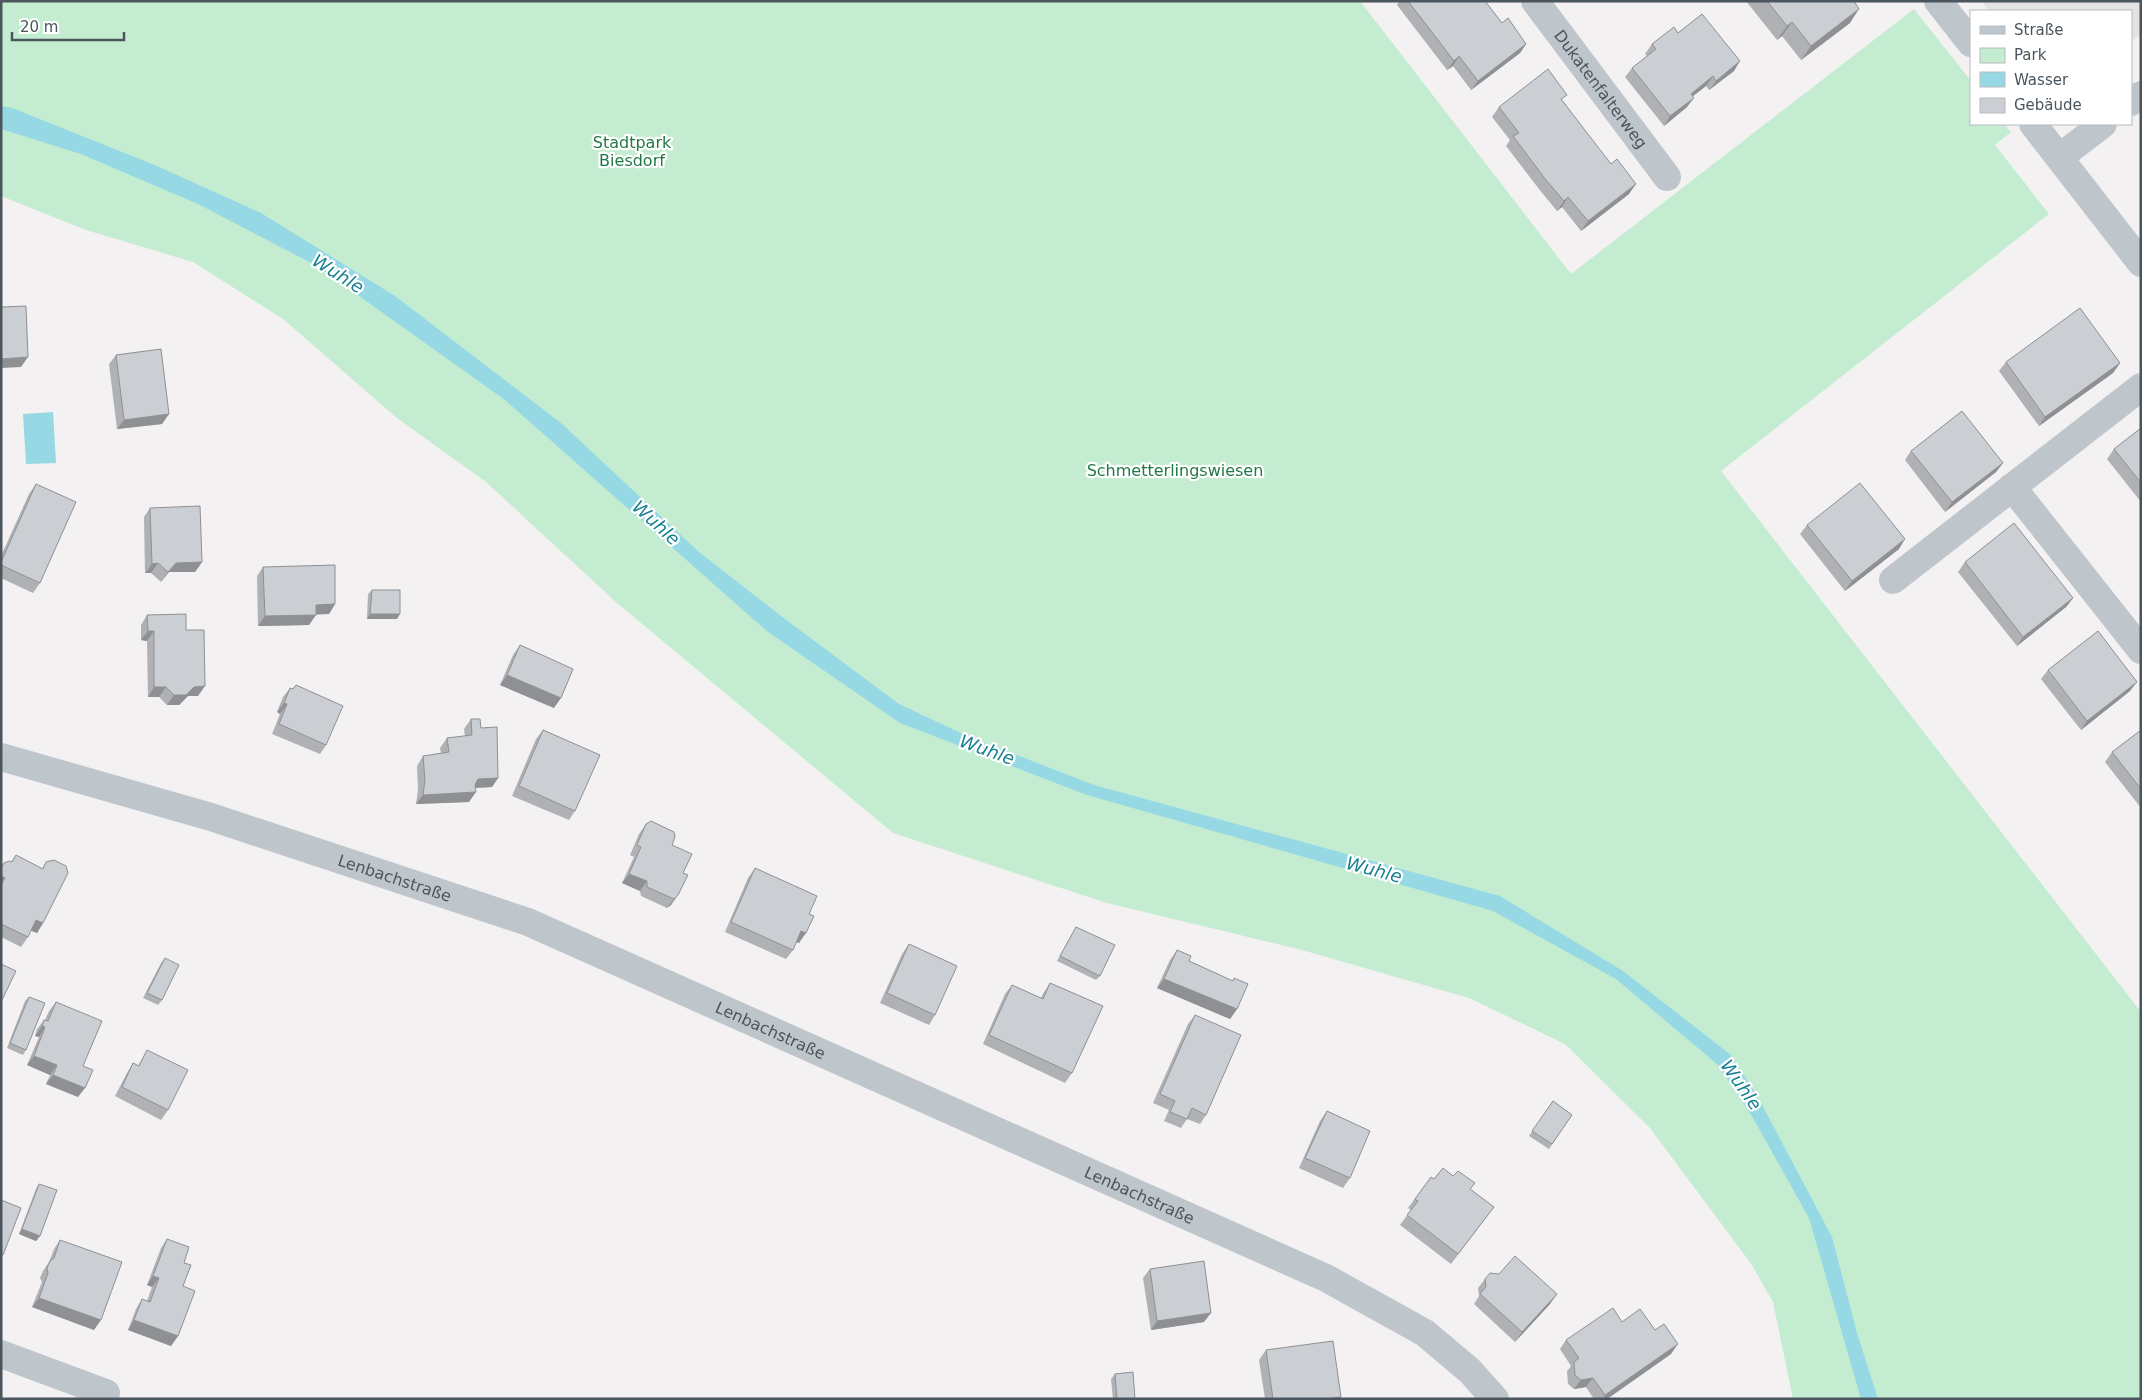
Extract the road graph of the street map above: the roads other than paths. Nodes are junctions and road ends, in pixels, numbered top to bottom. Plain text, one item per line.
1 (1535, 1) edge
2 (1938, 1) edge
3 (1970, 42) edge
4 (2035, 125) edge
5 (2102, 125) edge
6 (2060, 157) junction
7 (1668, 177) dead end
8 (2141, 263) edge
9 (2141, 387) edge
10 (2012, 488) junction
11 (1893, 580) dead end
12 (2141, 650) edge
13 (1, 757) edge
14 (1, 1354) edge
15 (106, 1393) dead end
16 (1496, 1399) edge

1 - 7 street, Dukatenfalterweg
2 - 3 street
4 - 6 street
5 - 6 street
6 - 8 street
9 - 10 street
10 - 11 street
10 - 12 street
13 - 16 street, Lenbachstraße
14 - 15 street

